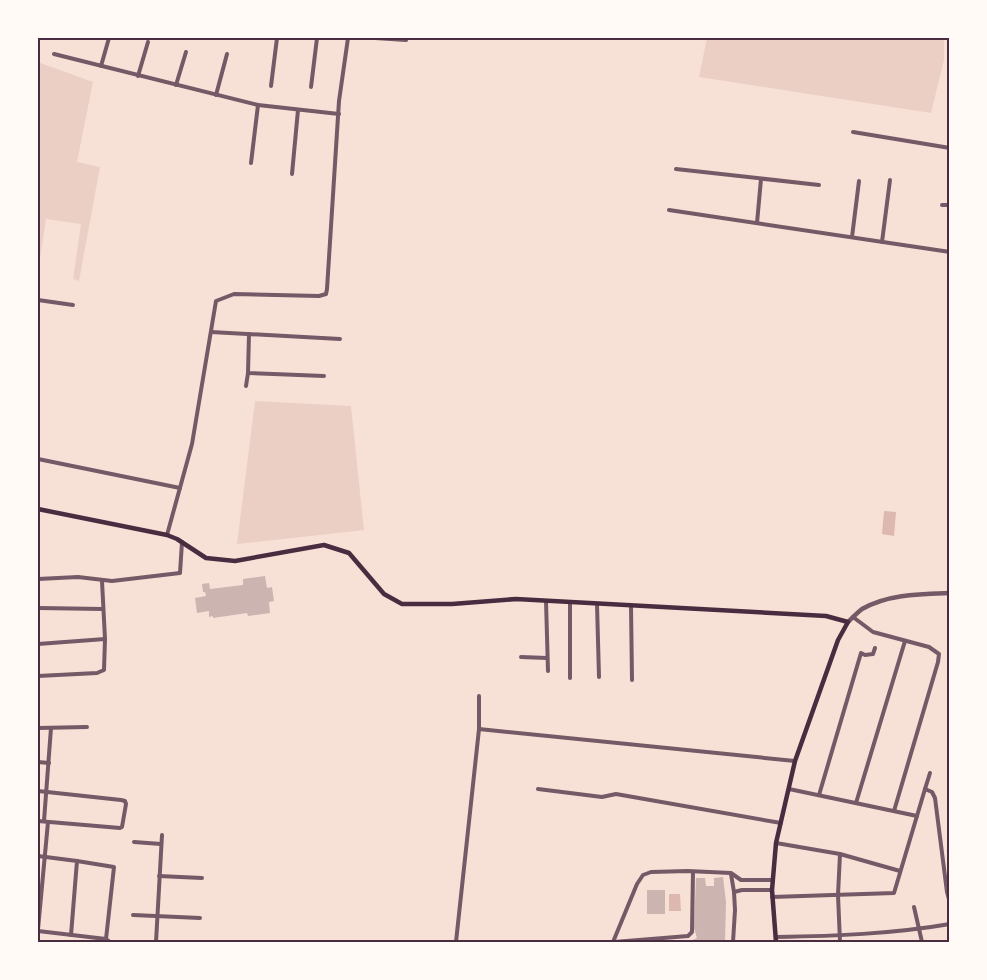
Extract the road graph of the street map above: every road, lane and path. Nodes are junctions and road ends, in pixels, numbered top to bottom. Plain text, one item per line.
1 (109, 38) edge
2 (278, 38) edge
3 (317, 38) edge
4 (348, 38) edge
5 (375, 38) edge
6 (406, 38) edge
7 (148, 42) dead end
8 (186, 52) dead end
9 (54, 54) dead end
10 (227, 54) dead end
11 (101, 66) junction
12 (138, 76) junction
13 (176, 86) junction
14 (271, 86) dead end
15 (311, 87) dead end
16 (216, 95) junction
17 (258, 105) junction
18 (298, 110) junction
19 (339, 114) junction
20 (853, 132) dead end
21 (950, 147) edge
22 (251, 163) dead end
23 (676, 169) dead end
24 (292, 174) dead end
25 (761, 179) junction
26 (890, 180) dead end
27 (859, 181) dead end
28 (819, 185) dead end
29 (942, 205) dead end
30 (950, 205) edge
31 (669, 210) dead end
32 (757, 223) junction
33 (852, 237) junction
34 (882, 242) junction
35 (950, 252) edge
36 (38, 300) edge
37 (74, 305) dead end
38 (211, 332) junction
39 (249, 334) junction
40 (340, 339) dead end
41 (248, 373) junction
42 (324, 376) dead end
43 (246, 386) dead end
44 (38, 459) edge
45 (180, 488) junction
46 (38, 509) edge
47 (167, 535) junction
48 (182, 542) junction
49 (38, 579) edge
50 (102, 581) junction
51 (950, 592) edge
52 (546, 601) junction
53 (570, 602) junction
54 (597, 604) junction
55 (631, 606) junction
56 (38, 608) edge
57 (103, 609) junction
58 (853, 617) junction
59 (848, 622) junction
60 (105, 639) junction
61 (904, 641) junction
62 (38, 644) edge
63 (874, 648) dead end
64 (521, 657) dead end
65 (547, 658) junction
66 (548, 671) dead end
67 (38, 676) edge
68 (599, 677) dead end
69 (570, 678) dead end
70 (632, 680) dead end
71 (479, 696) dead end
72 (87, 727) dead end
73 (38, 728) edge
74 (51, 728) junction
75 (479, 729) junction
76 (795, 761) junction
77 (38, 762) edge
78 (49, 763) junction
79 (930, 773) dead end
80 (538, 789) dead end
81 (789, 789) junction
82 (925, 789) junction
83 (38, 791) edge
84 (47, 792) junction
85 (819, 795) junction
86 (856, 803) junction
87 (894, 811) junction
88 (917, 816) junction
89 (38, 820) edge
90 (46, 821) junction
91 (782, 823) junction
92 (162, 835) dead end
93 (134, 842) dead end
94 (776, 843) junction
95 (161, 844) junction
96 (840, 854) junction
97 (38, 856) edge
98 (45, 856) junction
99 (77, 861) junction
100 (900, 871) junction
101 (693, 872) junction
102 (731, 873) junction
103 (159, 876) junction
104 (202, 879) dead end
105 (772, 880) junction
106 (772, 890) junction
107 (734, 892) junction
108 (838, 895) junction
109 (772, 897) junction
110 (950, 903) edge
111 (914, 907) dead end
112 (133, 915) dead end
113 (158, 917) junction
114 (200, 918) dead end
115 (950, 924) edge
116 (919, 929) junction
117 (38, 930) edge
118 (71, 935) junction
119 (840, 935) junction
120 (776, 940) edge
121 (108, 941) edge
122 (156, 942) edge
123 (456, 942) edge
124 (613, 942) edge
125 (733, 942) edge
126 (840, 942) edge
127 (922, 942) edge

1 - 11 street
2 - 14 street
3 - 15 street
4 - 19 street
5 - 6 street
7 - 12 street
8 - 13 street
9 - 11 street
10 - 16 street
11 - 12 street
12 - 13 street
13 - 16 street
16 - 17 street
17 - 18 street
17 - 22 street
18 - 19 street
18 - 24 street
19 - 38 street
20 - 21 street
23 - 25 street
25 - 28 street
25 - 32 street
26 - 34 street
27 - 33 street
29 - 30 street
31 - 32 street
32 - 33 street
33 - 34 street
34 - 35 street
36 - 37 street
38 - 39 street
38 - 45 street
39 - 40 street
39 - 41 street
41 - 42 street
41 - 43 street
44 - 45 street
45 - 47 street
46 - 47 main road
47 - 48 main road
48 - 50 street
48 - 52 main road
49 - 50 street
50 - 57 street
51 - 58 street
52 - 53 main road
52 - 65 street
53 - 54 main road
53 - 69 street
54 - 55 main road
54 - 68 street
55 - 59 main road
55 - 70 street
56 - 57 street
57 - 60 street
58 - 59 street
58 - 61 street
59 - 76 main road
60 - 62 street
60 - 67 street
61 - 86 street
61 - 87 street
63 - 85 street
64 - 65 street
65 - 66 street
71 - 75 street
72 - 74 street
73 - 74 street
74 - 78 street
75 - 76 street
75 - 123 street
76 - 81 main road
77 - 78 street
78 - 84 street
79 - 82 street
80 - 91 street
81 - 85 street
81 - 91 main road
82 - 88 street
82 - 110 street
83 - 84 street
84 - 90 street
84 - 90 street
85 - 86 street
86 - 87 street
87 - 88 street
88 - 100 street
89 - 90 street
90 - 98 street
91 - 94 main road
92 - 95 street
93 - 95 street
94 - 96 street
94 - 105 main road
95 - 103 street
96 - 100 street
96 - 108 street
97 - 98 street
98 - 99 street
98 - 117 street
99 - 118 street
99 - 121 street
100 - 108 street
101 - 102 street
101 - 124 street
101 - 124 street
102 - 105 street
102 - 107 street
103 - 104 street
103 - 113 street
105 - 106 main road
106 - 107 street
106 - 109 main road
107 - 125 street
108 - 109 street
108 - 119 street
109 - 120 main road
111 - 116 street
112 - 113 street
113 - 114 street
113 - 122 street
115 - 116 street
116 - 119 street
116 - 127 street
117 - 118 street
118 - 121 street
119 - 120 street
119 - 126 street

